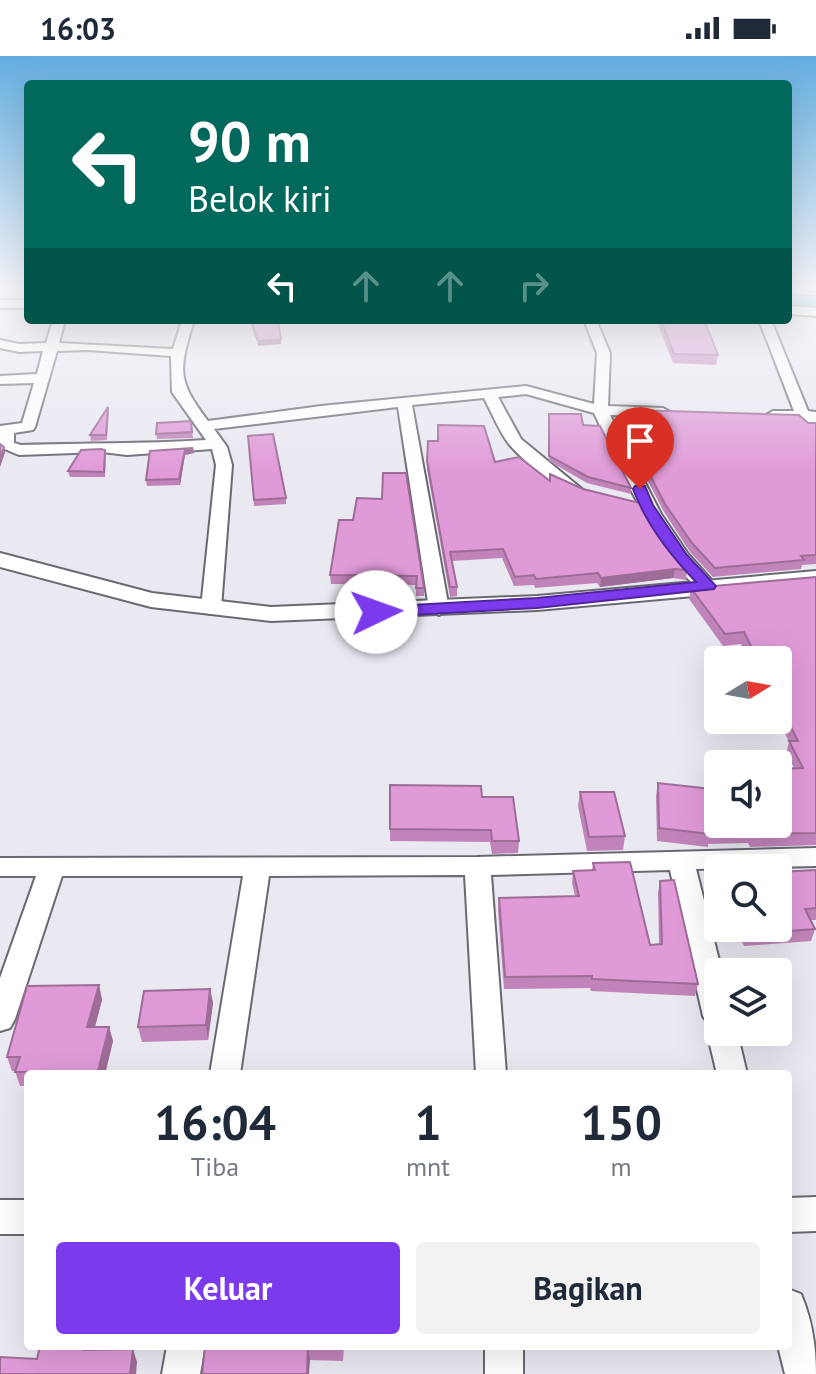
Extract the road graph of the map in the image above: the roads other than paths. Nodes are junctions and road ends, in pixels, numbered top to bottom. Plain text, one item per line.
1 (53, 350) edge
2 (105, 350) edge
3 (178, 350) edge
4 (605, 350) edge
5 (779, 350) edge
6 (177, 353) junction
7 (44, 378) junction
8 (0, 380) edge
9 (489, 394) junction
10 (404, 402) junction
11 (600, 410) junction
12 (677, 412) edge
13 (757, 415) edge
14 (810, 416) edge
15 (205, 426) junction
16 (3, 430) edge
17 (816, 431) edge
18 (217, 444) junction
19 (594, 497) edge
20 (1, 564) edge
21 (816, 578) edge
22 (708, 586) junction
23 (211, 608) junction
24 (439, 609) junction
25 (816, 857) edge
26 (681, 861) junction
27 (477, 866) junction
28 (0, 867) edge
29 (52, 868) junction
30 (257, 868) junction
31 (704, 958) edge
32 (0, 1019) edge
33 (725, 1046) edge
34 (226, 1070) edge
35 (491, 1070) edge
36 (731, 1070) edge
37 (816, 1214) edge
38 (792, 1215) edge
39 (0, 1217) edge
40 (24, 1217) edge
41 (792, 1324) edge
42 (185, 1350) edge
43 (504, 1350) edge
44 (181, 1374) edge
45 (504, 1374) edge
46 (804, 1374) edge

1 - 7 street
2 - 6 street
3 - 6 street
4 - 11 street
5 - 14 street
6 - 15 street
7 - 8 street
7 - 16 street
9 - 10 street
9 - 11 street
9 - 19 street
10 - 15 street
10 - 24 street
11 - 12 street
11 - 22 street
13 - 14 street
14 - 17 street
15 - 18 street
16 - 18 street
18 - 23 street
20 - 23 street
21 - 22 street
22 - 24 street
23 - 24 street
25 - 26 street
26 - 27 street
26 - 31 street
27 - 30 street
27 - 35 street
28 - 29 street
29 - 30 street
29 - 32 street
30 - 34 street
33 - 36 street
37 - 38 street
39 - 40 street
41 - 46 street
42 - 44 street
43 - 45 street

